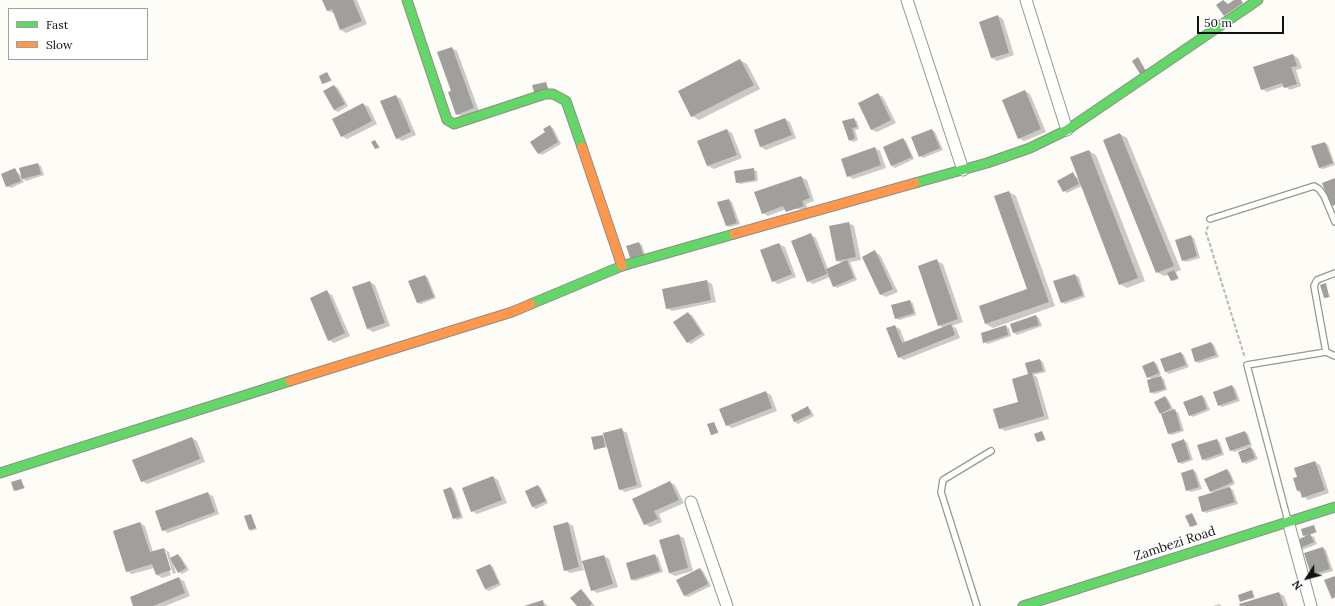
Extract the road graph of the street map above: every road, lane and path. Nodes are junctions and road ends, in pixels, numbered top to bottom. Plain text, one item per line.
1 (407, 0) edge
2 (907, 0) edge
3 (1026, 0) edge
4 (1258, 0) edge
5 (1067, 130) junction
6 (963, 170) junction
7 (1210, 219) joint
8 (1335, 222) edge
9 (622, 266) junction
10 (1335, 272) edge
11 (1326, 352) junction
12 (1335, 356) edge
13 (1247, 365) junction
14 (991, 451) dead end
15 (0, 473) edge
16 (691, 502) dead end
17 (1335, 507) edge
18 (1288, 521) junction
19 (726, 606) edge
20 (977, 606) edge
21 (1022, 606) edge
22 (1311, 606) edge

1 - 9 street
2 - 6 street
3 - 5 street
4 - 5 street
5 - 6 street
6 - 9 street
7 - 8 lane
7 - 13 path
9 - 15 street
10 - 11 lane
11 - 12 lane
11 - 13 lane
13 - 18 lane
14 - 20 lane
16 - 19 street
17 - 18 street, Zambezi Road
18 - 21 street, Zambezi Road
18 - 22 street

